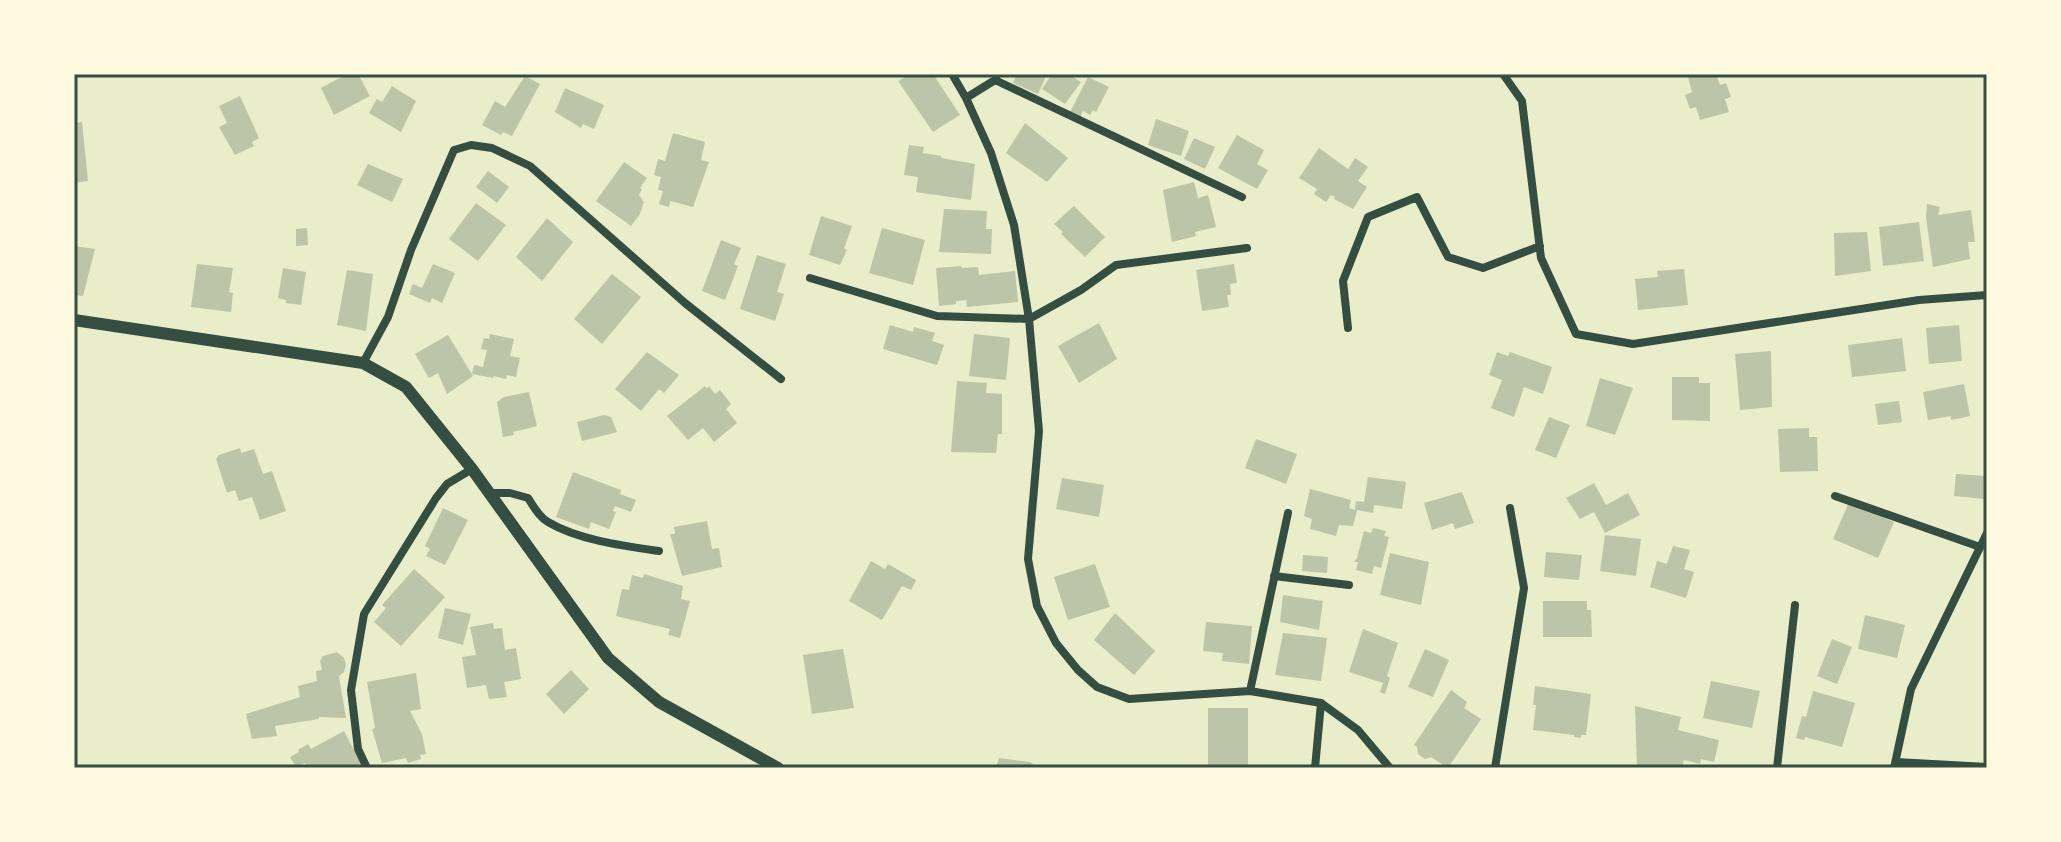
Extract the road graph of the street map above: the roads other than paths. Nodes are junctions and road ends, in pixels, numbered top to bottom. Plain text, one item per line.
1 (952, 74) edge
2 (1503, 74) edge
3 (996, 77) edge
4 (966, 98) junction
5 (1242, 197) dead end
6 (1540, 246) junction
7 (1247, 248) dead end
8 (810, 278) dead end
9 (1987, 295) edge
10 (1029, 319) junction
11 (74, 320) edge
12 (1348, 328) dead end
13 (363, 363) junction
14 (781, 379) dead end
15 (472, 469) junction
16 (489, 493) junction
17 (1835, 496) dead end
18 (1510, 508) dead end
19 (1288, 513) dead end
20 (1987, 533) edge
21 (1980, 547) junction
22 (659, 551) dead end
23 (1274, 576) junction
24 (1349, 585) dead end
25 (1795, 605) dead end
26 (1250, 691) junction
27 (1321, 703) junction
28 (1895, 765) edge
29 (1987, 767) edge
30 (367, 768) edge
31 (778, 768) edge
32 (1315, 768) edge
33 (1390, 768) edge
34 (1495, 768) edge
35 (1777, 768) edge

1 - 4 street
2 - 6 street
3 - 4 street
3 - 5 street
4 - 10 street
6 - 9 street
6 - 12 street
7 - 10 street
8 - 10 street
10 - 26 street
11 - 13 street
13 - 14 street
13 - 15 street
15 - 16 street
15 - 30 street
16 - 22 street
16 - 31 street
17 - 21 street
18 - 34 street
19 - 23 street
20 - 21 street
21 - 28 street
23 - 24 street
23 - 26 street
25 - 35 street
26 - 27 street
27 - 32 street
27 - 33 street
28 - 29 street

